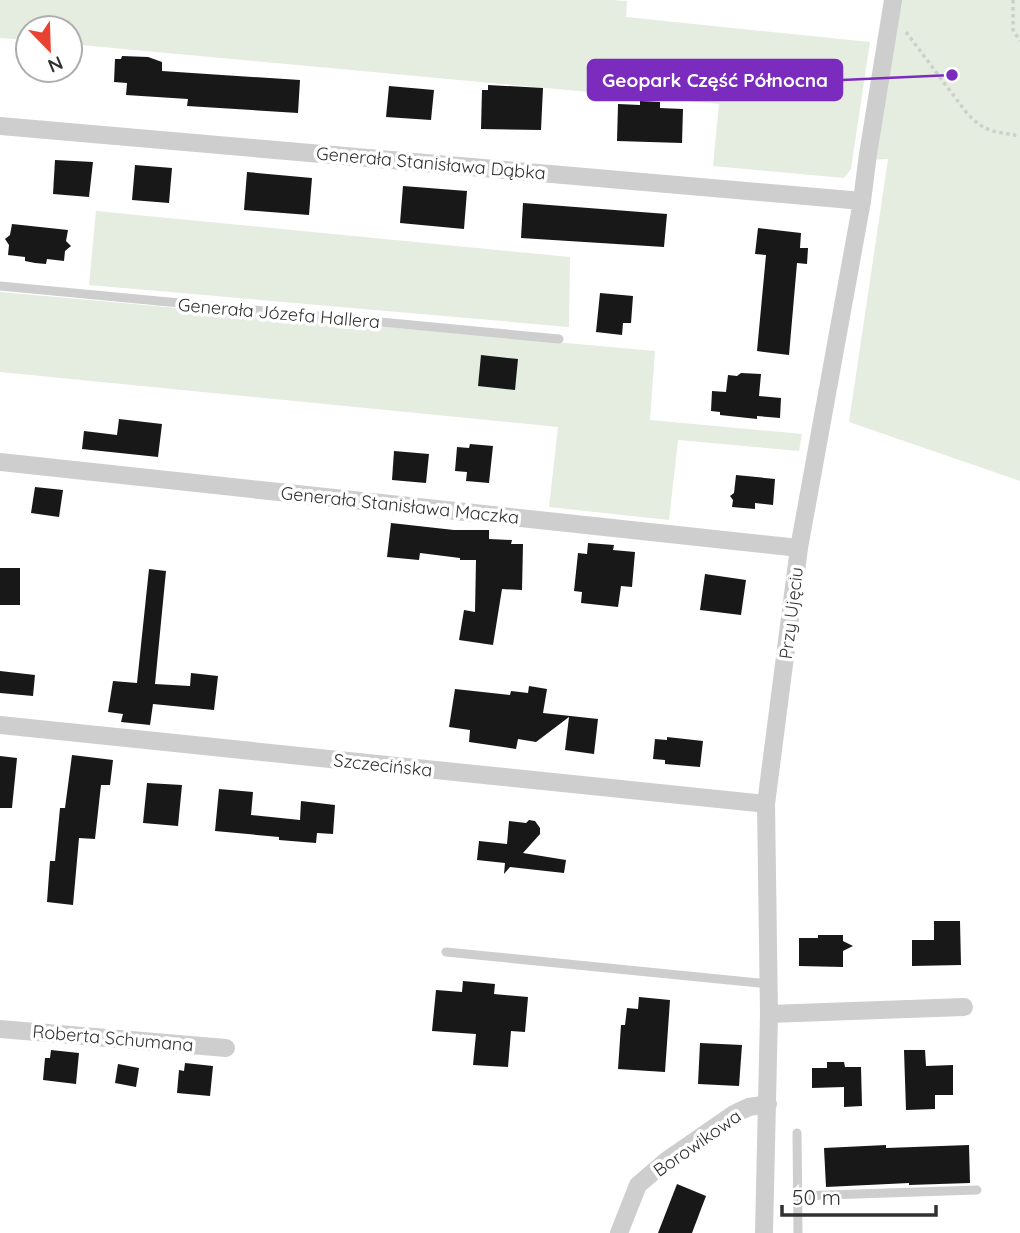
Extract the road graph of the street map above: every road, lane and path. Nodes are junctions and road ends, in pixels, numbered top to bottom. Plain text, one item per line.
1 (893, 0) edge
2 (1013, 0) edge
3 (903, 29) dead end
4 (1020, 41) edge
5 (0, 126) edge
6 (1020, 136) edge
7 (862, 201) junction
8 (0, 286) edge
9 (559, 339) dead end
10 (0, 462) edge
11 (799, 548) junction
12 (0, 725) edge
13 (766, 804) junction
14 (446, 952) dead end
15 (769, 984) junction
16 (964, 1007) dead end
17 (769, 1014) junction
18 (0, 1029) edge
19 (226, 1048) dead end
20 (768, 1104) junction
21 (797, 1133) dead end
22 (977, 1190) dead end
23 (797, 1196) junction
24 (619, 1233) edge
25 (764, 1233) edge
26 (798, 1233) edge

1 - 7 street, Przy Ujęciu
2 - 4 path
3 - 6 path
5 - 7 street, Generała Stanisława Dąbka
7 - 11 street, Przy Ujęciu
8 - 9 lane, Generała Józefa Hallera
10 - 11 street, Generała Stanisława Maczka
11 - 13 street, Przy Ujęciu
12 - 13 street, Szczecińska
13 - 15 street, Przy Ujęciu
14 - 15 lane
15 - 17 street, Przy Ujęciu
16 - 17 street
17 - 20 street, Przy Ujęciu
18 - 19 street, Roberta Schumana
20 - 24 street, Borowikowa
20 - 25 street, Przy Ujęciu
21 - 23 lane
22 - 23 lane
23 - 26 lane

